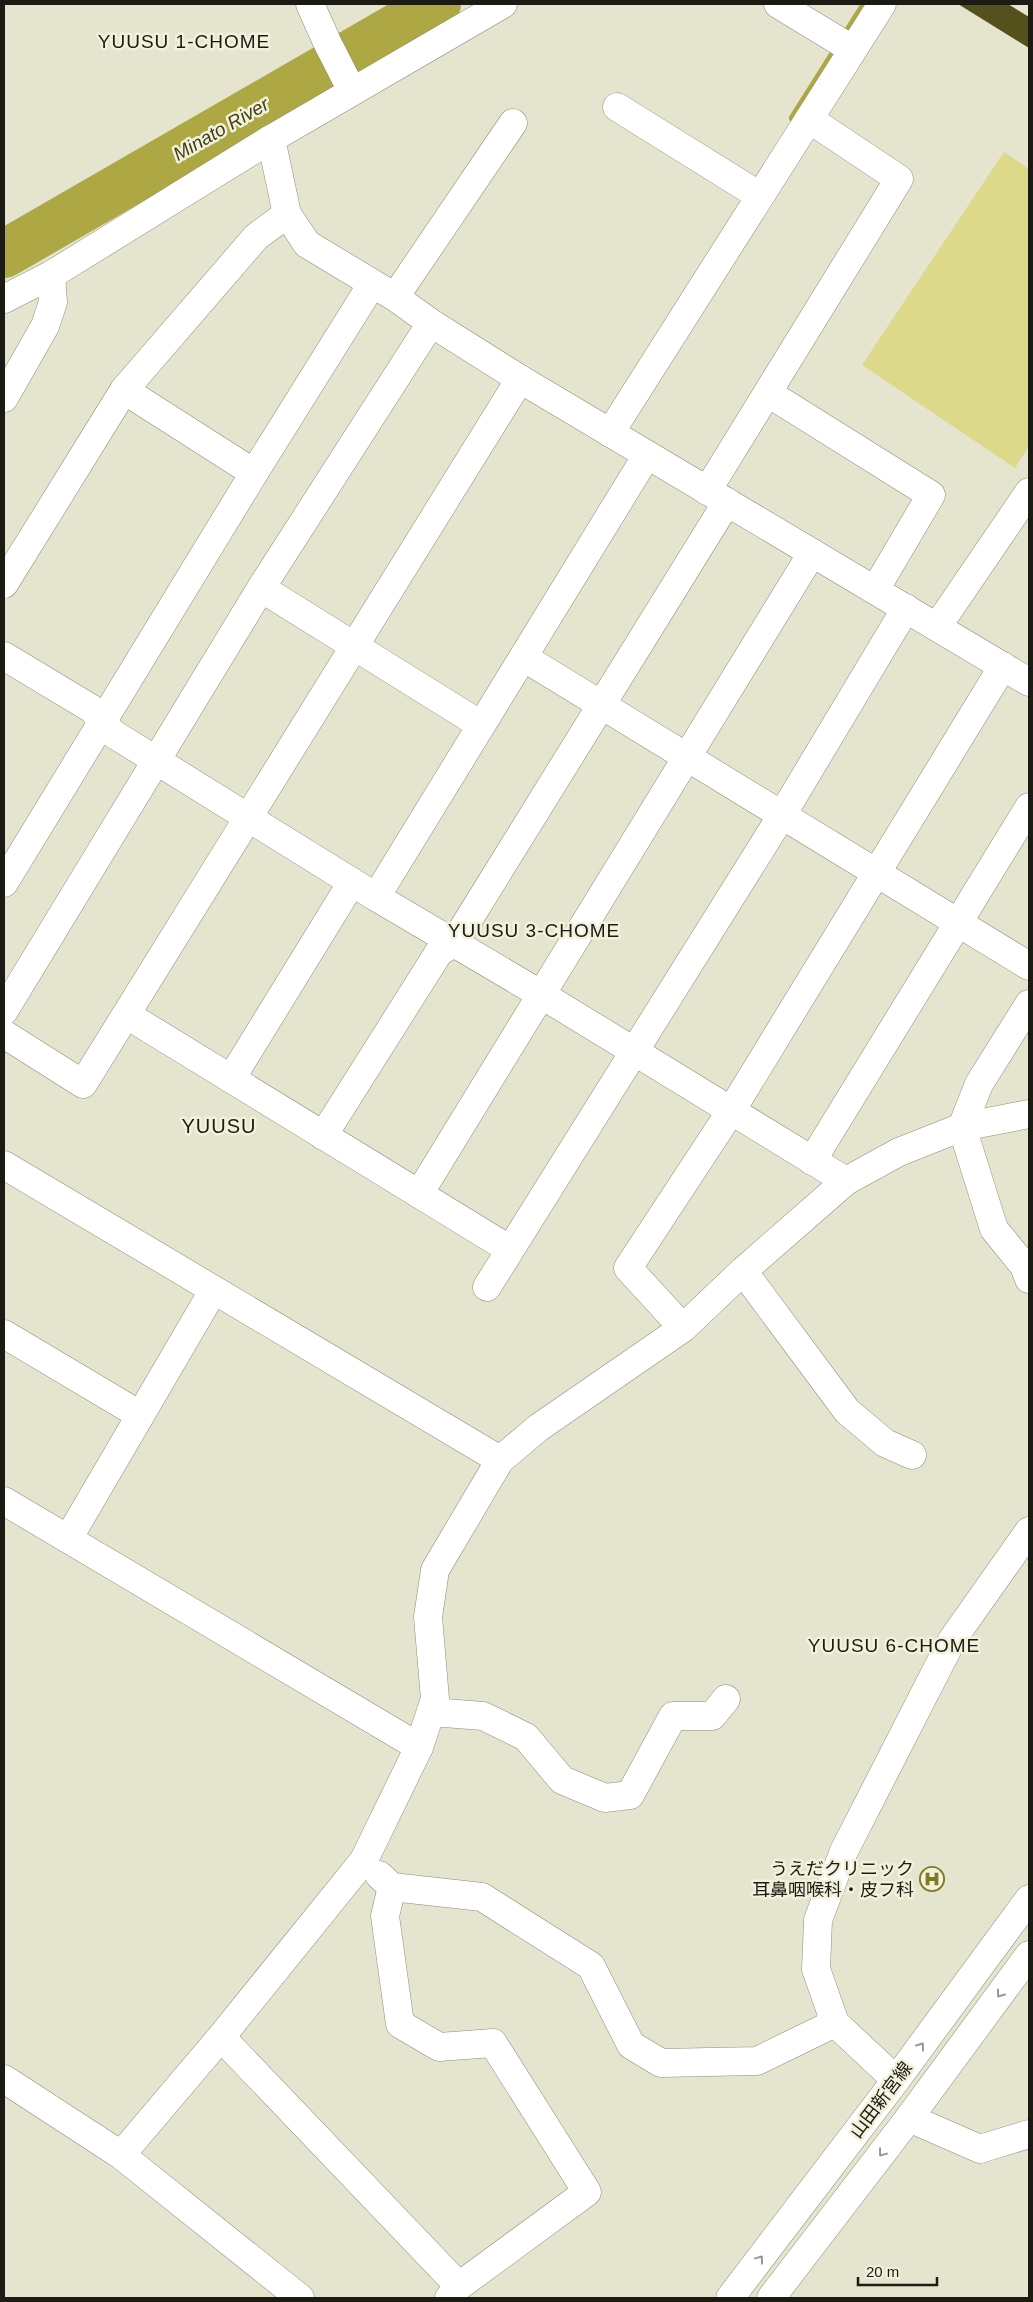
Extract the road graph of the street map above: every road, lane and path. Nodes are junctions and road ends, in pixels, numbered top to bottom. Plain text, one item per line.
1 (310, 4) edge
2 (503, 4) edge
3 (778, 4) edge
4 (882, 4) edge
5 (852, 49) junction
6 (352, 91) junction
7 (618, 107) dead end
8 (809, 119) junction
9 (513, 123) dead end
10 (271, 139) junction
11 (760, 196) junction
12 (287, 214) junction
13 (51, 275) junction
14 (372, 284) junction
15 (395, 297) junction
16 (4, 299) edge
17 (431, 323) junction
18 (520, 379) junction
19 (124, 390) junction
20 (768, 393) junction
21 (4, 398) edge
22 (610, 433) junction
23 (647, 455) junction
24 (254, 473) junction
25 (1029, 492) edge
26 (717, 497) junction
27 (812, 553) junction
28 (4, 584) edge
29 (261, 588) junction
30 (875, 590) junction
31 (906, 608) junction
32 (937, 627) junction
33 (354, 646) junction
34 (523, 657) junction
35 (7, 665) edge
36 (1003, 666) junction
37 (1029, 682) edge
38 (601, 707) junction
39 (102, 721) junction
40 (481, 726) junction
41 (688, 757) junction
42 (158, 761) junction
43 (1029, 806) edge
44 (782, 816) junction
45 (248, 817) junction
46 (876, 873) junction
47 (352, 882) junction
48 (4, 883) edge
49 (376, 897) junction
50 (957, 923) junction
51 (454, 943) junction
52 (1029, 966) edge
53 (542, 995) junction
54 (1029, 1004) edge
55 (4, 1011) edge
56 (127, 1015) junction
57 (4, 1034) edge
58 (634, 1052) junction
59 (231, 1079) junction
60 (731, 1111) junction
61 (1029, 1114) edge
62 (962, 1127) junction
63 (324, 1136) junction
64 (812, 1160) junction
65 (4, 1165) edge
66 (846, 1181) junction
67 (419, 1194) junction
68 (510, 1249) junction
69 (743, 1271) junction
70 (1029, 1279) edge
71 (487, 1287) dead end
72 (213, 1291) junction
73 (683, 1328) junction
74 (4, 1334) edge
75 (140, 1415) junction
76 (912, 1456) dead end
77 (500, 1460) junction
78 (4, 1501) edge
79 (1029, 1531) edge
80 (68, 1540) junction
81 (726, 1699) dead end
82 (431, 1712) junction
83 (419, 1747) junction
84 (364, 1860) junction
85 (392, 1887) junction
86 (1029, 1899) edge
87 (1029, 1955) edge
88 (834, 2023) junction
89 (221, 2036) junction
90 (4, 2079) edge
91 (896, 2080) junction
92 (909, 2118) junction
93 (1029, 2134) edge
94 (120, 2155) junction
95 (454, 2292) edge
96 (300, 2298) edge
97 (730, 2298) edge
98 (771, 2298) edge

1 - 6 street
2 - 6 street
3 - 5 street
4 - 5 street
5 - 8 street
6 - 10 street
7 - 11 street
8 - 11 street
8 - 20 street
9 - 15 street
10 - 12 street
10 - 13 street
11 - 22 street
12 - 14 street
12 - 19 street
13 - 16 street
13 - 21 street
14 - 15 street
14 - 24 street
15 - 17 street
17 - 18 street
17 - 29 street
18 - 22 street
18 - 33 street
19 - 24 street
19 - 28 street
20 - 26 street
20 - 30 street
22 - 23 street
23 - 26 street
23 - 34 street
24 - 39 street
25 - 32 street
26 - 27 street
26 - 38 street
27 - 30 street
27 - 41 street
29 - 33 street
29 - 42 street
30 - 31 street
31 - 32 street
31 - 44 street
32 - 36 street
33 - 40 street
33 - 45 street
34 - 38 street
34 - 40 street
35 - 39 street
36 - 37 street
36 - 46 street
38 - 41 street
38 - 51 street
39 - 42 street
39 - 48 street
40 - 49 street
41 - 44 street
41 - 53 street
42 - 45 street
42 - 55 street
43 - 50 street
44 - 46 street
44 - 58 street
45 - 47 street
45 - 56 street
46 - 50 street
46 - 60 street
47 - 49 street
47 - 59 street
49 - 51 street
50 - 52 street
50 - 64 street
51 - 53 street
51 - 63 street
53 - 58 street
53 - 67 street
54 - 62 street
56 - 57 street
56 - 59 street
58 - 60 street
58 - 68 street
59 - 63 street
60 - 64 street
60 - 73 street
61 - 62 street
62 - 66 street
62 - 70 street
63 - 67 street
64 - 66 street
65 - 72 street
66 - 69 street
67 - 68 street
68 - 71 street
69 - 73 street
69 - 76 street
72 - 75 street
72 - 77 street
73 - 77 street
74 - 75 street
75 - 80 street
77 - 82 street
78 - 80 street
79 - 88 street
80 - 83 street
81 - 82 street
82 - 83 street
83 - 84 street
84 - 85 street
84 - 89 street
85 - 88 street
85 - 95 street
91 -> 86 street, 山田新宮線
87 -> 92 street, 山田新宮線
88 - 91 street
89 - 94 street
89 - 95 street
90 - 94 street
97 -> 91 street, 山田新宮線
92 - 93 street
92 -> 98 street, 山田新宮線
94 - 96 street

